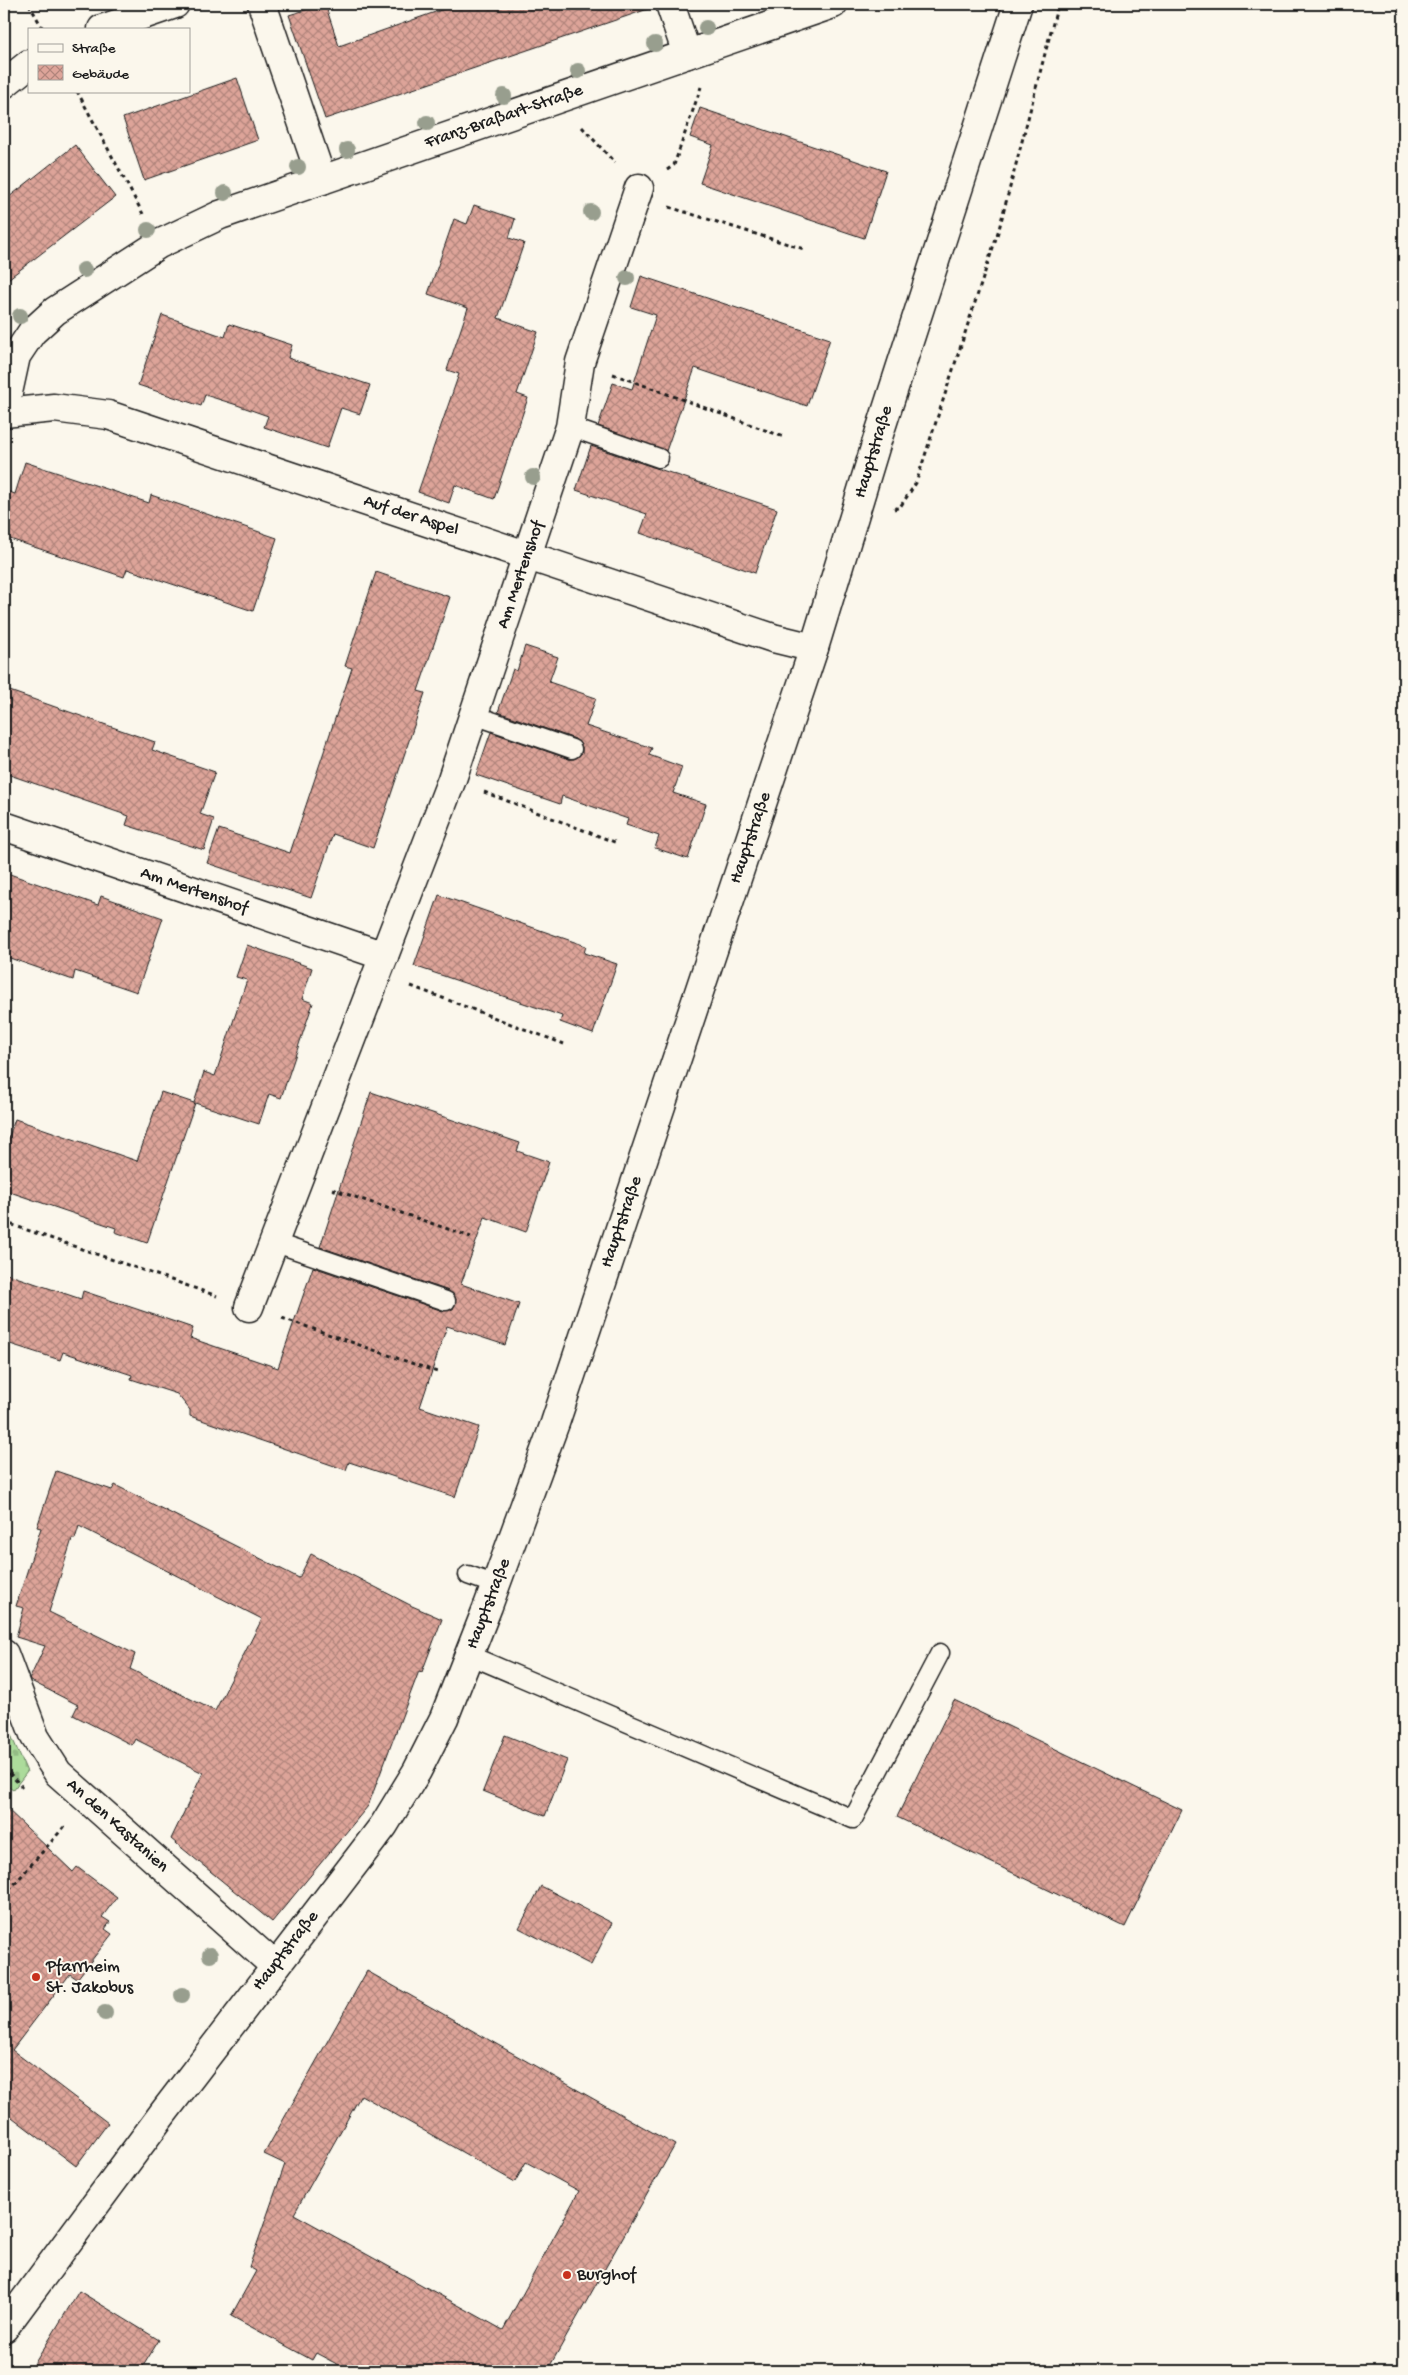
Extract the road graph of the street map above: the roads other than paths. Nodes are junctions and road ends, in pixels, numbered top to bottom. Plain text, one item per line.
1 (175, 4) edge
2 (262, 4) edge
3 (670, 4) edge
4 (833, 4) edge
5 (1018, 4) edge
6 (105, 28) edge
7 (696, 50) junction
8 (28, 65) edge
9 (4, 84) edge
10 (322, 180) junction
11 (638, 192) road end
12 (10, 347) edge
13 (4, 412) edge
14 (570, 427) junction
15 (659, 458) dead end
16 (528, 555) junction
17 (814, 648) junction
18 (474, 715) junction
19 (572, 749) dead end
20 (4, 826) edge
21 (381, 964) junction
22 (273, 1242) junction
23 (446, 1301) dead end
24 (249, 1307) dead end
25 (468, 1575) dead end
26 (496, 1585) junction
27 (940, 1653) dead end
28 (4, 1654) edge
29 (469, 1655) junction
30 (274, 1966) junction
31 (4, 2328) edge

1 - 6 street
2 - 10 street
3 - 7 street
4 - 7 street, Franz-Braßart-Straße
5 - 17 street, Hauptstraße
7 - 10 street, Franz-Braßart-Straße
8 - 9 street
10 - 12 street, Franz-Braßart-Straße
11 - 14 street, Am Mertenshof
12 - 13 street, Franz-Braßart-Straße
13 - 16 street, Auf der Aspel
14 - 15 lane
14 - 16 street, Am Mertenshof
16 - 17 street, Auf der Aspel
16 - 18 street, Am Mertenshof
17 - 26 street, Hauptstraße
18 - 19 lane
18 - 21 street, Am Mertenshof
20 - 21 street, Am Mertenshof
21 - 22 street, Am Mertenshof
22 - 23 lane
22 - 24 street, Am Mertenshof
25 - 26 lane
26 - 29 street, Hauptstraße
27 - 29 lane
28 - 30 street, An den Kastanien
29 - 30 street, Hauptstraße
30 - 31 street, Hauptstraße

